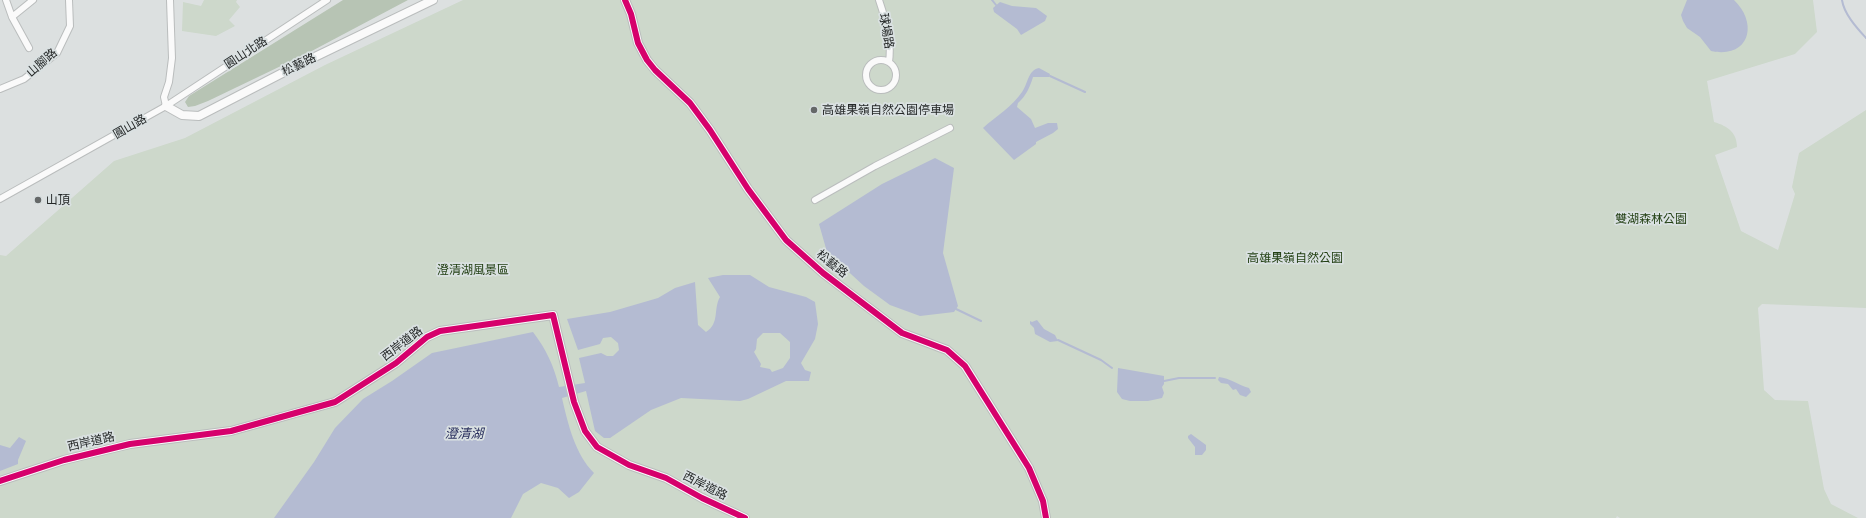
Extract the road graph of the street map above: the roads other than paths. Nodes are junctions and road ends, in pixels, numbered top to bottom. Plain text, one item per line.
1 (6, 0) edge
2 (33, 0) edge
3 (69, 0) edge
4 (170, 0) edge
5 (327, 0) edge
6 (433, 0) edge
7 (625, 0) edge
8 (879, 0) edge
9 (12, 17) junction
10 (29, 48) dead end
11 (889, 62) junction
12 (0, 88) edge
13 (166, 106) junction
14 (950, 128) dead end
15 (0, 199) edge
16 (816, 200) dead end
17 (0, 481) edge
18 (745, 518) edge
19 (1046, 518) edge

1 - 9 street
2 - 9 street
3 - 12 street, 山腳路
4 - 13 street
5 - 13 street, 圓山北路
6 - 13 street, 松藝路
7 - 19 street, 松藝路
8 - 11 street, 球場路
9 - 10 street
11 - 11 street, 球場路
13 - 15 street, 圓山路
14 - 16 street
17 - 18 street, 西岸道路

